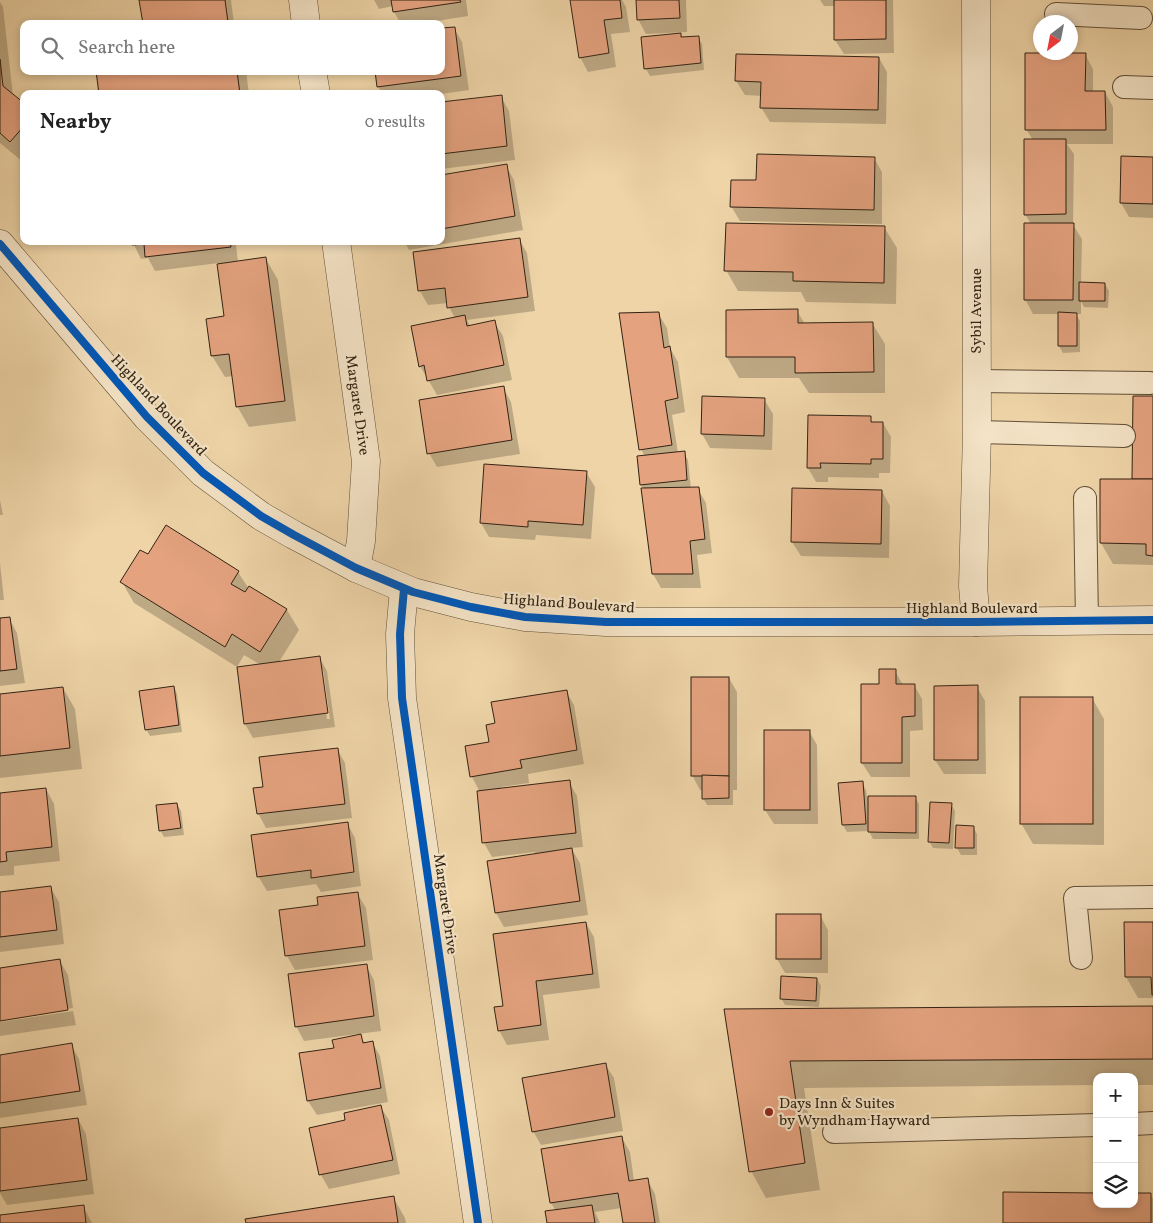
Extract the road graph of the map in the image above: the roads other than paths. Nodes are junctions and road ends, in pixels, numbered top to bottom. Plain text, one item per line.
1 (303, 0) edge
2 (976, 0) edge
3 (1144, 12) edge
4 (1056, 14) dead end
5 (306, 20) edge
6 (313, 75) edge
7 (1124, 87) dead end
8 (1153, 88) edge
9 (315, 90) edge
10 (0, 244) edge
11 (337, 245) edge
12 (977, 381) junction
13 (1150, 383) dead end
14 (976, 432) junction
15 (1124, 436) dead end
16 (1085, 498) dead end
17 (356, 568) junction
18 (404, 589) junction
19 (1153, 620) edge
20 (1087, 621) junction
21 (976, 622) junction
22 (1153, 897) edge
23 (1081, 958) dead end
24 (1153, 1123) edge
25 (1138, 1124) edge
26 (1093, 1125) edge
27 (834, 1132) dead end
28 (478, 1223) edge

1 - 5 street
2 - 12 street, Sybil Avenue
3 - 4 lane
6 - 9 street
7 - 8 lane
10 - 17 street, Highland Boulevard
11 - 17 street, Margaret Drive
12 - 13 lane
12 - 14 street, Sybil Avenue
14 - 15 lane
14 - 21 street, Sybil Avenue
16 - 20 lane
17 - 18 street, Highland Boulevard
18 - 21 street, Highland Boulevard
18 - 28 street, Margaret Drive
19 - 20 street, Highland Boulevard
20 - 21 street, Highland Boulevard
22 - 23 lane
24 - 25 lane
26 - 27 lane

